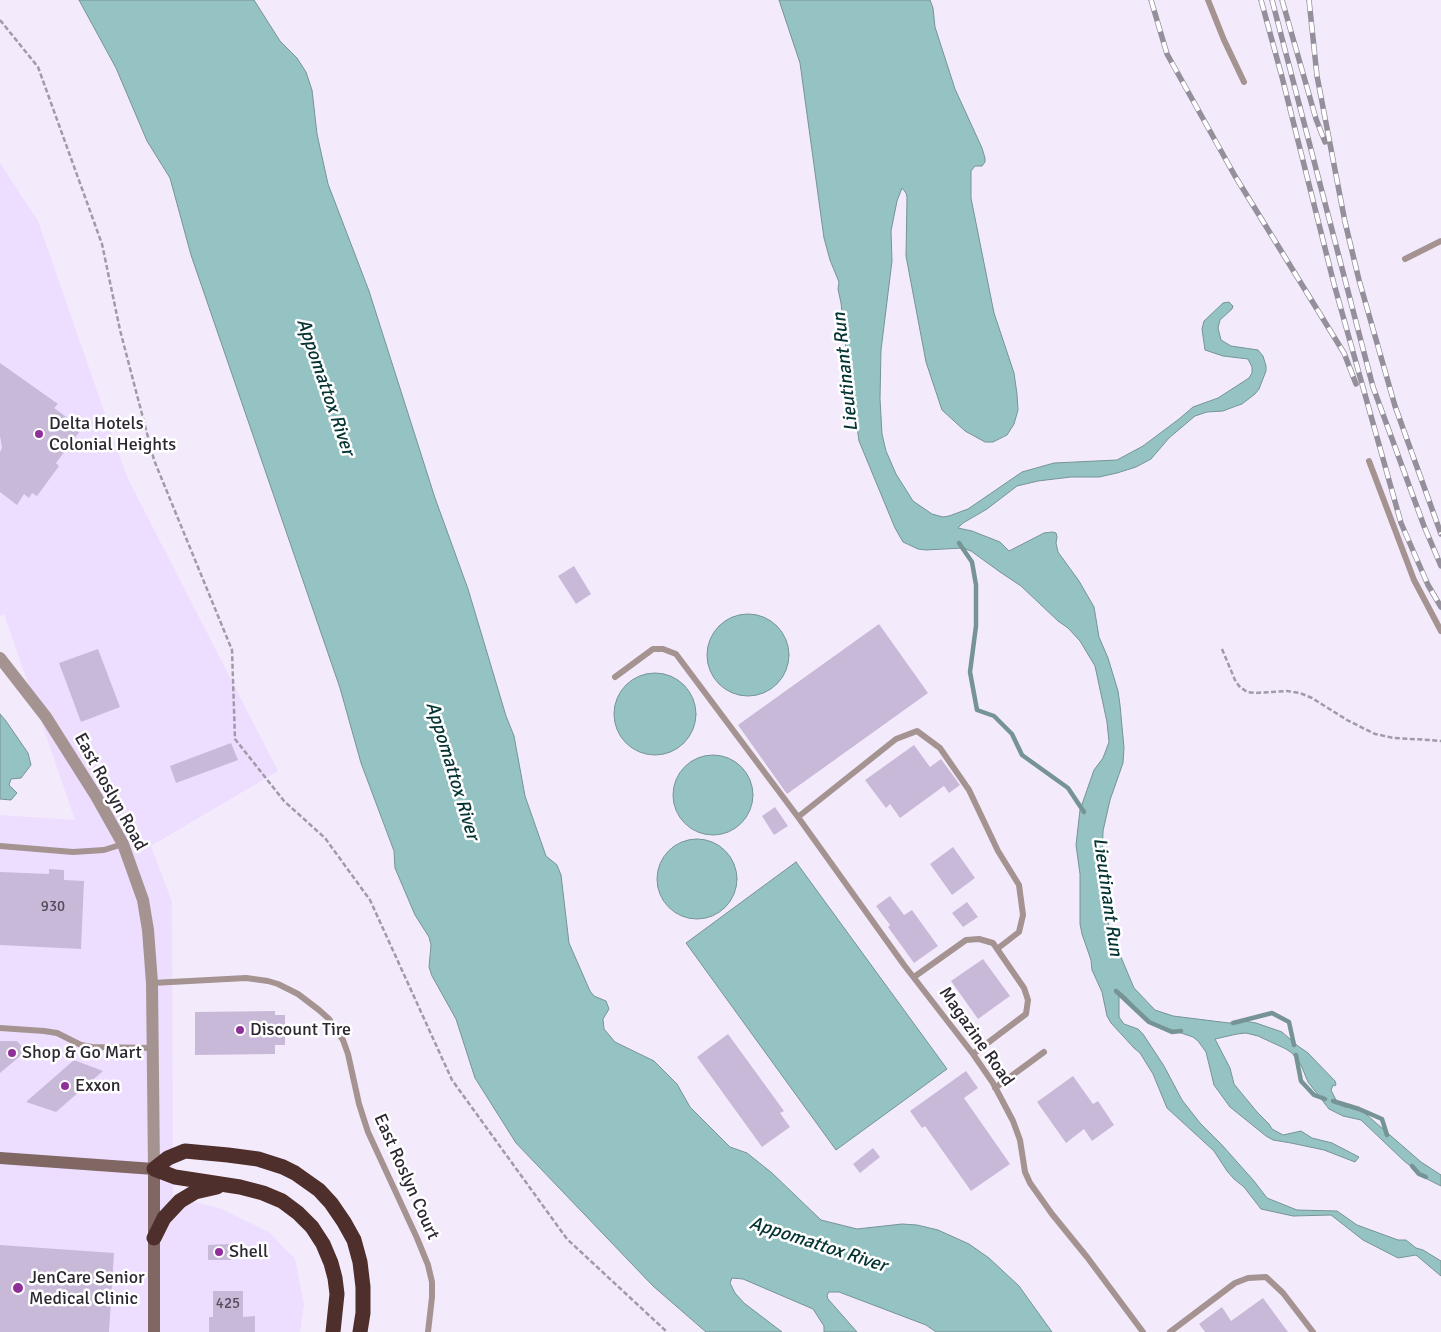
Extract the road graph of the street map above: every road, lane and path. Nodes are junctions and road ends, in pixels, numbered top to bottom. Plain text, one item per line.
1 (1208, 0) edge
2 (0, 20) edge
3 (1244, 82) dead end
4 (1441, 241) edge
5 (1405, 259) dead end
6 (1369, 461) dead end
7 (1441, 631) edge
8 (1222, 649) dead end
9 (0, 658) edge
10 (615, 677) dead end
11 (1441, 741) edge
12 (798, 817) junction
13 (123, 844) junction
14 (0, 846) edge
15 (997, 949) junction
16 (914, 977) junction
17 (152, 983) junction
18 (0, 1028) edge
19 (153, 1048) junction
20 (1044, 1052) dead end
21 (973, 1054) junction
22 (995, 1088) junction
23 (0, 1158) edge
24 (154, 1169) junction
25 (227, 1185) junction
26 (154, 1238) junction
27 (154, 1332) edge
28 (333, 1332) edge
29 (360, 1332) edge
30 (428, 1332) edge
31 (667, 1332) edge
32 (1143, 1332) edge
33 (1170, 1332) edge
34 (1313, 1332) edge

1 - 3 lane
2 - 31 path
4 - 5 lane
6 - 7 lane
8 - 11 path
9 - 13 street, East Roslyn Road
10 - 12 lane, Magazine Road
12 - 15 lane
12 - 16 lane, Magazine Road
13 - 14 lane
13 - 17 street, East Roslyn Road
15 - 16 lane
15 - 21 lane
16 - 21 lane, Magazine Road
17 - 19 street, East Roslyn Road
17 - 30 lane, East Roslyn Court
18 - 19 lane
19 - 24 street, East Roslyn Road
20 - 22 lane
21 - 22 lane, Magazine Road
22 - 32 lane, Magazine Road
23 - 24 main road
24 - 25 highway
24 - 26 main road
24 - 29 highway
25 - 26 highway
25 - 28 highway
26 - 27 main road
33 - 34 lane

